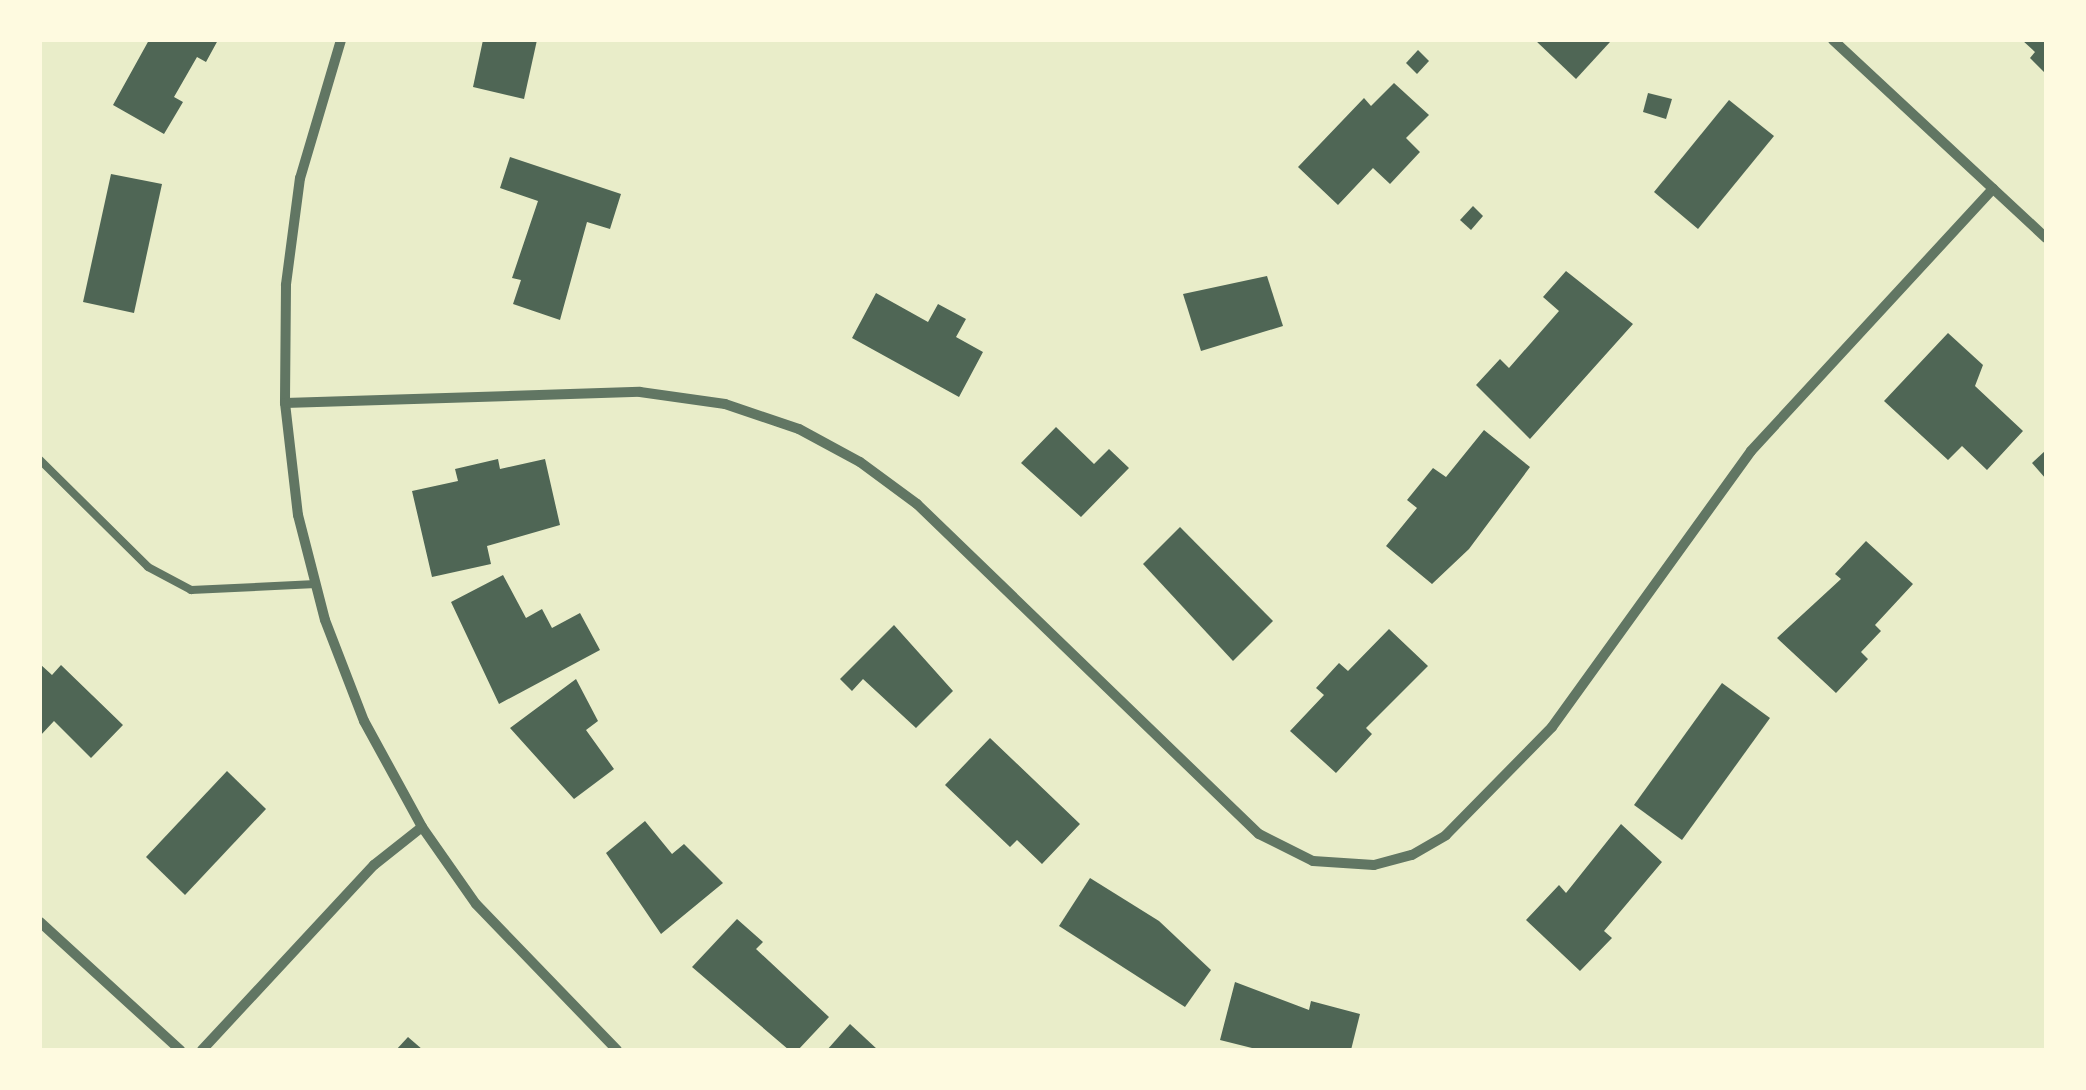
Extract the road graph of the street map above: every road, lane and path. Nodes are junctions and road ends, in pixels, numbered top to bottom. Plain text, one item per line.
1 (341, 40) edge
2 (1834, 40) edge
3 (1993, 189) junction
4 (2046, 238) edge
5 (284, 404) junction
6 (40, 460) edge
7 (316, 584) junction
8 (422, 827) junction
9 (40, 922) edge
10 (180, 1050) edge
11 (202, 1050) edge
12 (617, 1050) edge

1 - 5 street
2 - 3 street
3 - 4 street
3 - 5 street
5 - 7 street
6 - 7 lane
7 - 8 street
8 - 11 street
8 - 12 street
9 - 10 street

